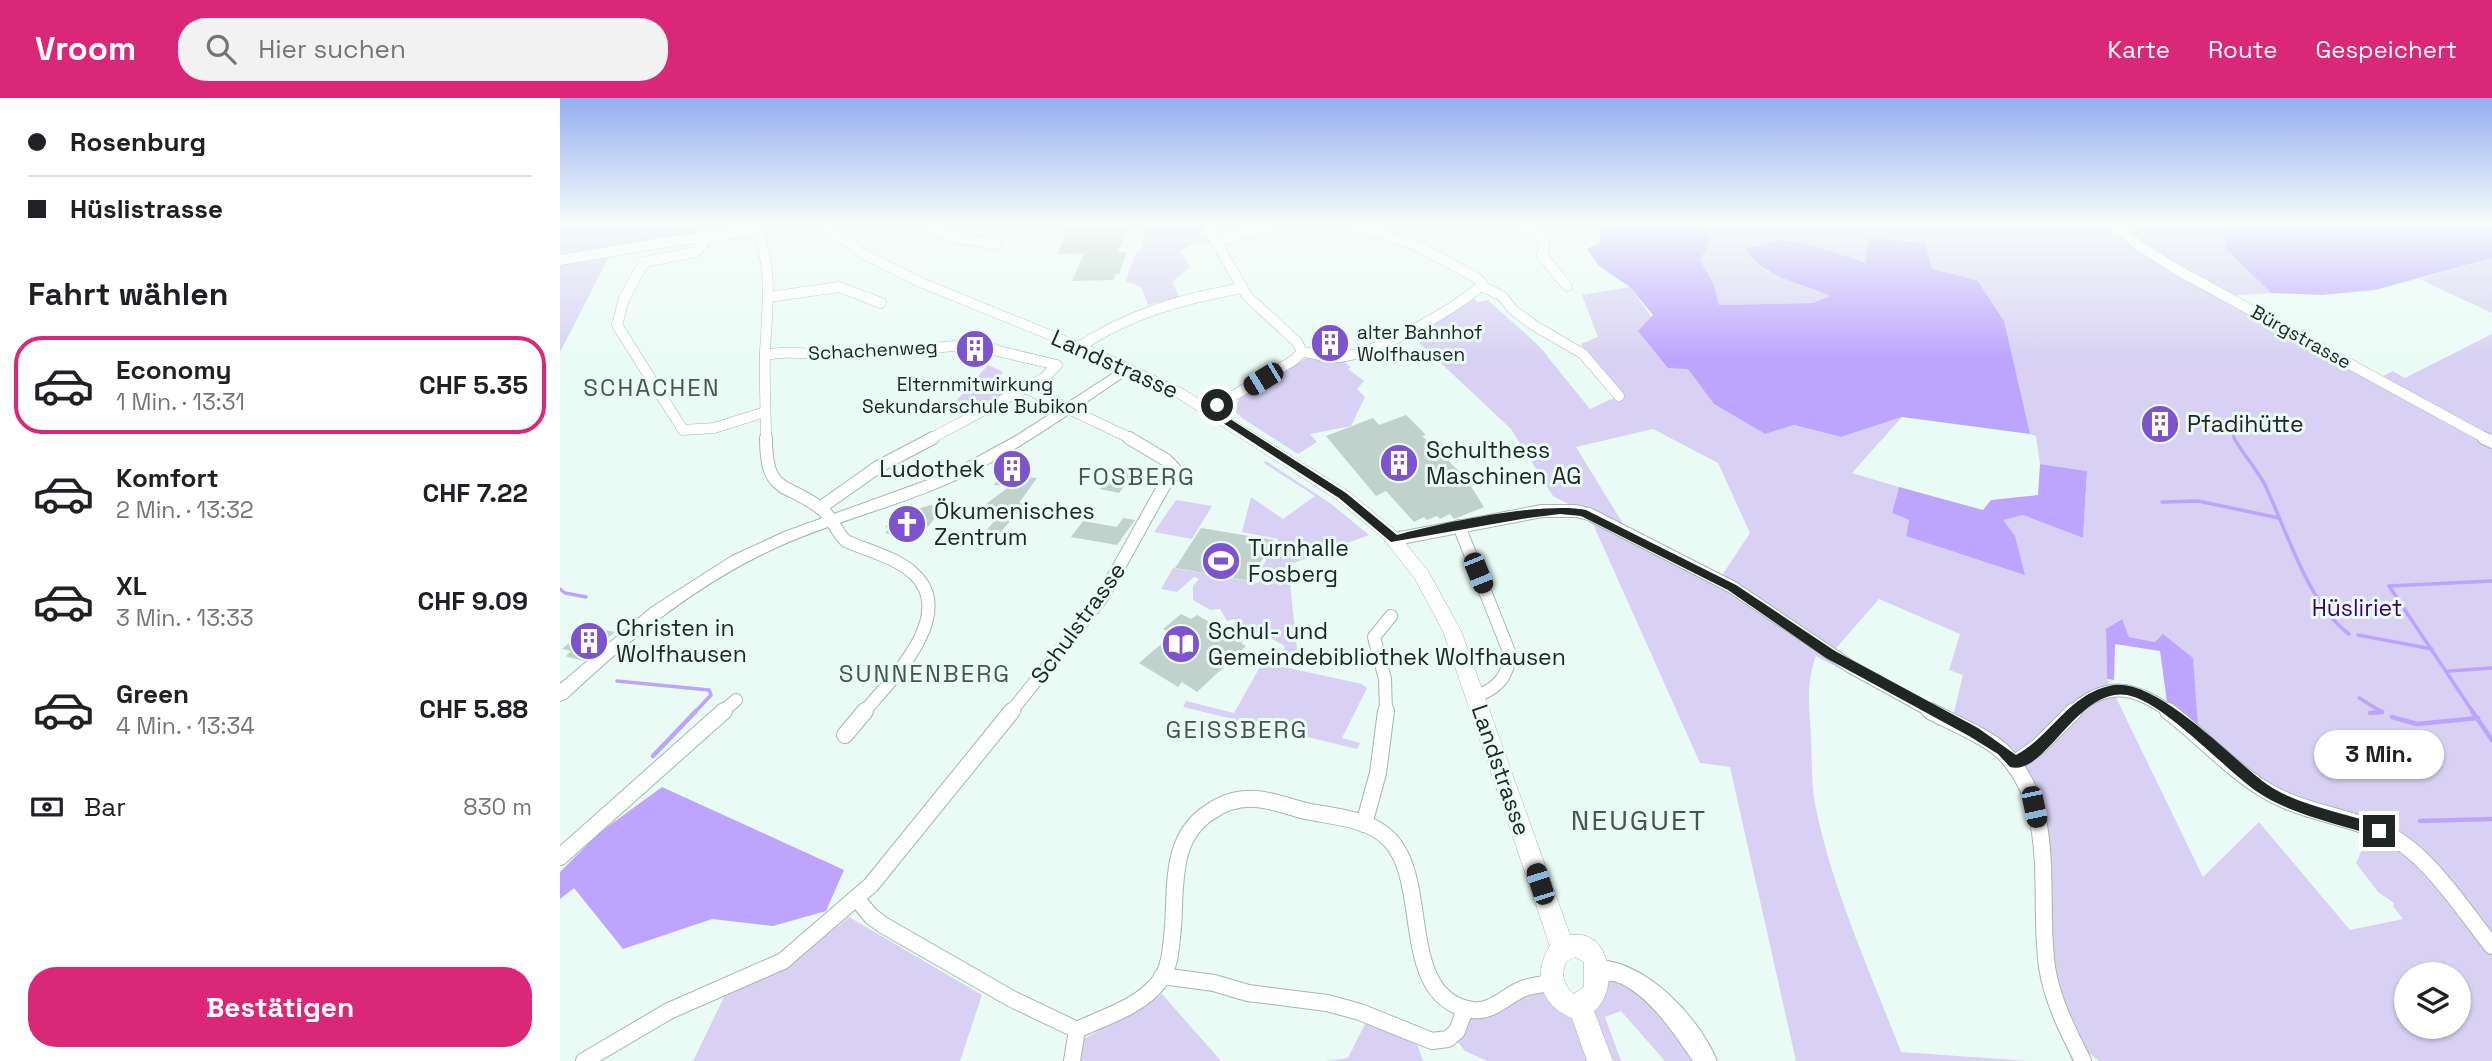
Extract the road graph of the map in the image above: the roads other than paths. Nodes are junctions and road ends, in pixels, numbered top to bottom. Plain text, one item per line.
1 (640, 270) edge
2 (769, 270) edge
3 (894, 270) edge
4 (1232, 270) edge
5 (1463, 270) edge
6 (1554, 270) edge
7 (2178, 270) edge
8 (1481, 286) junction
9 (1567, 286) dead end
10 (1242, 288) junction
11 (769, 297) junction
12 (881, 303) dead end
13 (1079, 347) junction
14 (1302, 352) junction
15 (765, 355) junction
16 (1126, 369) junction
17 (1026, 388) junction
18 (1619, 396) dead end
19 (1068, 407) junction
20 (1209, 410) junction
21 (765, 412) junction
22 (2492, 442) edge
23 (820, 509) junction
24 (833, 520) junction
25 (1458, 526) junction
26 (1395, 539) junction
27 (1391, 616) dead end
28 (560, 694) edge
29 (1476, 696) junction
30 (736, 699) dead end
31 (845, 735) dead end
32 (2015, 763) junction
33 (1364, 824) junction
34 (560, 857) edge
35 (856, 898) junction
36 (2492, 946) edge
37 (1563, 949) junction
38 (1598, 970) junction
39 (1162, 976) junction
40 (1551, 983) junction
41 (1580, 1006) junction
42 (1465, 1009) junction
43 (1077, 1030) junction
44 (584, 1061) edge
45 (1072, 1061) edge
46 (1600, 1061) edge
47 (1706, 1061) edge
48 (2083, 1061) edge

1 - 21 street
2 - 11 street
3 - 13 main road, Landstrasse
4 - 10 street
5 - 8 street
6 - 9 street
7 - 22 street, Bürgstrasse
8 - 14 street
8 - 18 street
10 - 13 street
10 - 14 street
11 - 12 street
11 - 15 street
13 - 16 main road, Landstrasse
14 - 20 street
15 - 17 street, Schachenweg
15 - 21 street
16 - 19 street
16 - 20 main road, Landstrasse
17 - 19 street, Schulstrasse
17 - 23 street
19 - 24 street
19 - 35 street, Schulstrasse
20 - 26 main road, Landstrasse
21 - 23 street
23 - 24 street
24 - 28 street
24 - 31 street
25 - 26 street
25 - 29 street
25 - 32 street
26 - 29 main road, Landstrasse
27 - 33 street
29 - 37 main road, Landstrasse
30 - 34 street
32 - 36 street
32 - 48 street
33 - 39 street
33 - 42 street
35 - 43 street
35 - 44 street, Schulstrasse
37 - 38 main road
37 - 40 main road
38 - 41 main road
38 - 47 street
39 - 42 street
39 - 43 street
40 - 41 main road
40 - 42 street
41 - 46 main road
43 - 45 street

